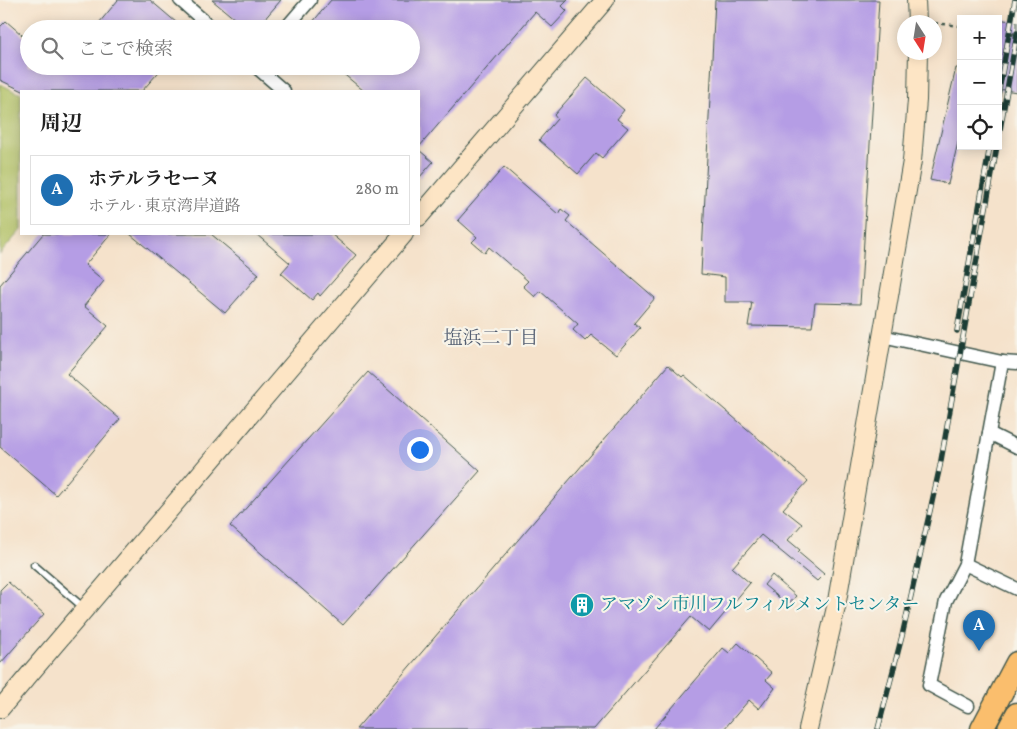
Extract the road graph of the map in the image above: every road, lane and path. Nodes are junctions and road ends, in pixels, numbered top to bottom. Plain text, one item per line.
1 (180, 0) edge
2 (310, 0) edge
3 (605, 0) edge
4 (916, 0) edge
5 (917, 15) edge
6 (203, 20) edge
7 (293, 20) edge
8 (942, 24) edge
9 (957, 26) edge
10 (918, 60) edge
11 (265, 75) edge
12 (283, 90) edge
13 (420, 211) edge
14 (403, 235) edge
15 (882, 336) junction
16 (1002, 362) junction
17 (1017, 363) edge
18 (989, 433) junction
19 (1017, 447) edge
20 (965, 564) junction
21 (34, 565) dead end
22 (1017, 589) edge
23 (85, 609) junction
24 (1017, 663) edge
25 (968, 706) dead end
26 (0, 709) edge
27 (1017, 714) edge
28 (808, 729) edge
29 (982, 729) edge
30 (1009, 729) edge

1 - 6 street
2 - 7 street
3 - 13 street
4 - 5 street
8 - 9 path
10 - 15 street
11 - 12 street
14 - 23 street
15 - 16 street
15 - 28 street
16 - 17 street
16 - 18 street
18 - 19 street
18 - 20 street
20 - 22 street
20 - 25 street
21 - 23 lane
23 - 26 street
24 - 29 highway
27 - 30 highway

